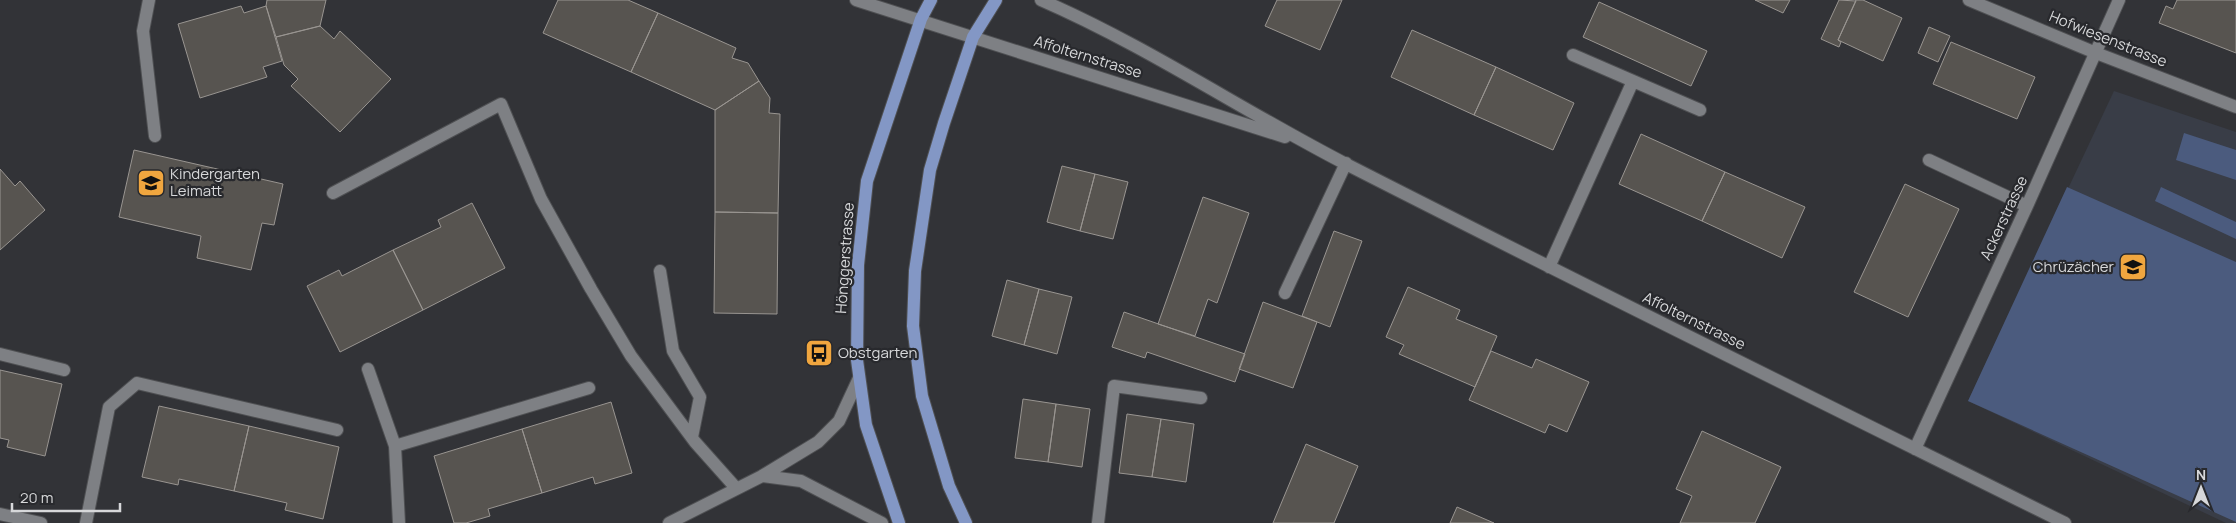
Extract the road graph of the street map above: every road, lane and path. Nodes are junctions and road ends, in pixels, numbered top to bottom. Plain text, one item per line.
1 (149, 0) edge
2 (856, 0) edge
3 (931, 0) edge
4 (996, 0) edge
5 (1041, 0) edge
6 (1970, 0) edge
7 (2119, 0) edge
8 (921, 19) junction
9 (972, 37) junction
10 (2096, 53) junction
11 (1573, 55) dead end
12 (1633, 81) junction
13 (2236, 107) edge
14 (1700, 110) dead end
15 (155, 136) dead end
16 (1311, 145) junction
17 (1929, 160) dead end
18 (1346, 163) junction
19 (333, 193) dead end
20 (2027, 206) junction
21 (1550, 267) junction
22 (660, 271) dead end
23 (1285, 293) dead end
24 (0, 354) edge
25 (368, 369) dead end
26 (64, 370) dead end
27 (859, 378) junction
28 (589, 388) dead end
29 (1201, 398) dead end
30 (337, 430) dead end
31 (692, 437) junction
32 (395, 446) junction
33 (1915, 449) junction
34 (762, 476) junction
35 (736, 488) junction
36 (0, 514) edge
37 (41, 523) edge
38 (86, 523) edge
39 (399, 523) edge
40 (669, 523) edge
41 (882, 523) edge
42 (899, 523) edge
43 (966, 523) edge
44 (1098, 523) edge
45 (2065, 523) edge

1 - 15 street
2 - 8 street, Affolternstrasse
3 - 8 main road, Hönggerstrasse
4 - 9 main road
5 - 16 street, Affolternstrasse
6 - 10 street, Hofwiesenstrasse
7 - 10 street, Ackerstrasse
8 - 9 street, Affolternstrasse
8 - 27 main road, Hönggerstrasse
9 - 16 street, Affolternstrasse
9 - 43 main road
10 - 13 street, Hofwiesenstrasse
10 - 20 street, Ackerstrasse
11 - 12 street
12 - 14 street
12 - 21 street
16 - 18 street, Affolternstrasse
17 - 20 street
18 - 21 street, Affolternstrasse
18 - 23 street
19 - 31 street
20 - 33 street, Ackerstrasse
21 - 33 street, Affolternstrasse
22 - 31 street
24 - 26 street
25 - 32 street
27 - 34 street
27 - 42 main road, Hönggerstrasse
28 - 32 street
29 - 44 street
30 - 38 street
31 - 35 street
32 - 39 street
33 - 45 street, Affolternstrasse
34 - 35 street
34 - 41 street
35 - 40 street
36 - 37 street

